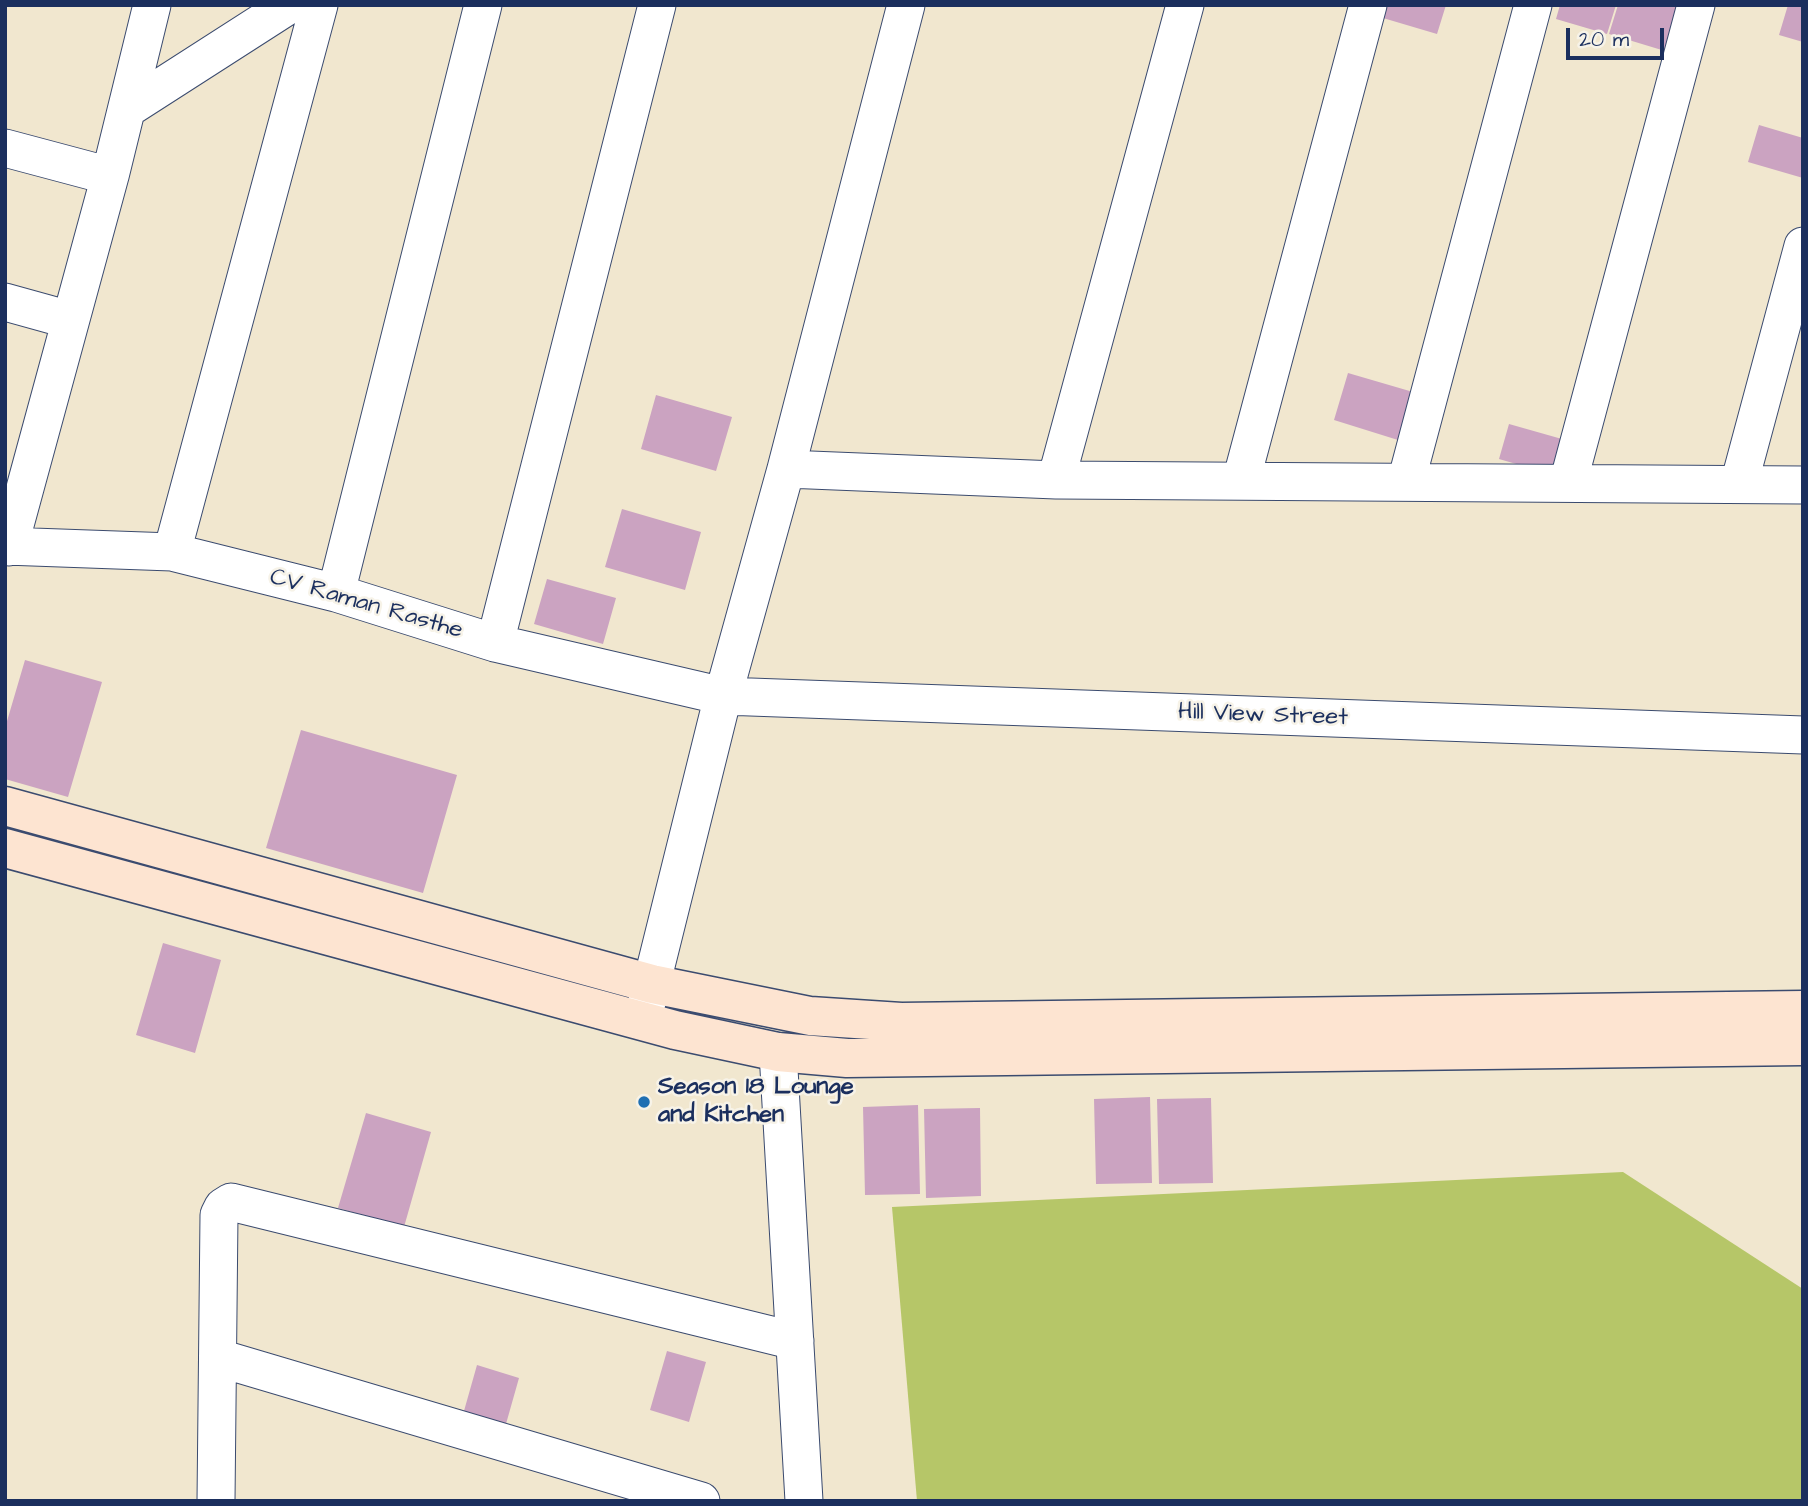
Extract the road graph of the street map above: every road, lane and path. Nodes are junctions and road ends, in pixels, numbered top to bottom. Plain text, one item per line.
1 (152, 5) edge
2 (289, 5) edge
3 (319, 5) edge
4 (483, 5) edge
5 (657, 5) edge
6 (906, 5) edge
7 (1185, 5) edge
8 (1368, 5) edge
9 (1533, 5) edge
10 (1696, 5) edge
11 (127, 109) junction
12 (5, 148) edge
13 (110, 177) junction
14 (1803, 246) edge
15 (5, 302) edge
16 (70, 320) junction
17 (786, 469) junction
18 (1056, 480) junction
19 (1241, 481) junction
20 (1406, 482) junction
21 (1568, 483) junction
22 (1739, 484) junction
23 (1803, 485) edge
24 (7, 546) edge
25 (172, 552) junction
26 (336, 593) junction
27 (495, 643) junction
28 (723, 696) junction
29 (1803, 735) edge
30 (5, 806) edge
31 (5, 848) edge
32 (652, 984) junction
33 (1803, 1010) edge
34 (642, 1021) junction
35 (1803, 1046) edge
36 (778, 1052) junction
37 (795, 1341) junction
38 (219, 1358) junction
39 (216, 1501) edge
40 (701, 1501) edge
41 (804, 1501) edge

1 - 11 street
2 - 11 street
3 - 25 street
4 - 26 street
5 - 27 street
6 - 17 street
7 - 18 street
8 - 19 street
9 - 20 street
10 - 21 street
11 - 13 street
12 - 13 street
13 - 16 street
14 - 22 street
15 - 16 street
16 - 24 street
17 - 18 street
17 - 28 street
18 - 19 street
19 - 20 street
20 - 21 street
21 - 22 street
22 - 23 street
24 - 25 street, CV Raman Rasthe
25 - 26 street, CV Raman Rasthe
26 - 27 street, CV Raman Rasthe
27 - 28 street, CV Raman Rasthe
28 - 29 street, Hill View Street
28 - 32 street
30 - 32 main road
31 - 34 main road
32 - 33 main road
32 - 34 street
34 - 36 main road
35 - 36 main road
36 - 37 street
37 - 38 street
37 - 41 street
38 - 39 street
38 - 40 street

